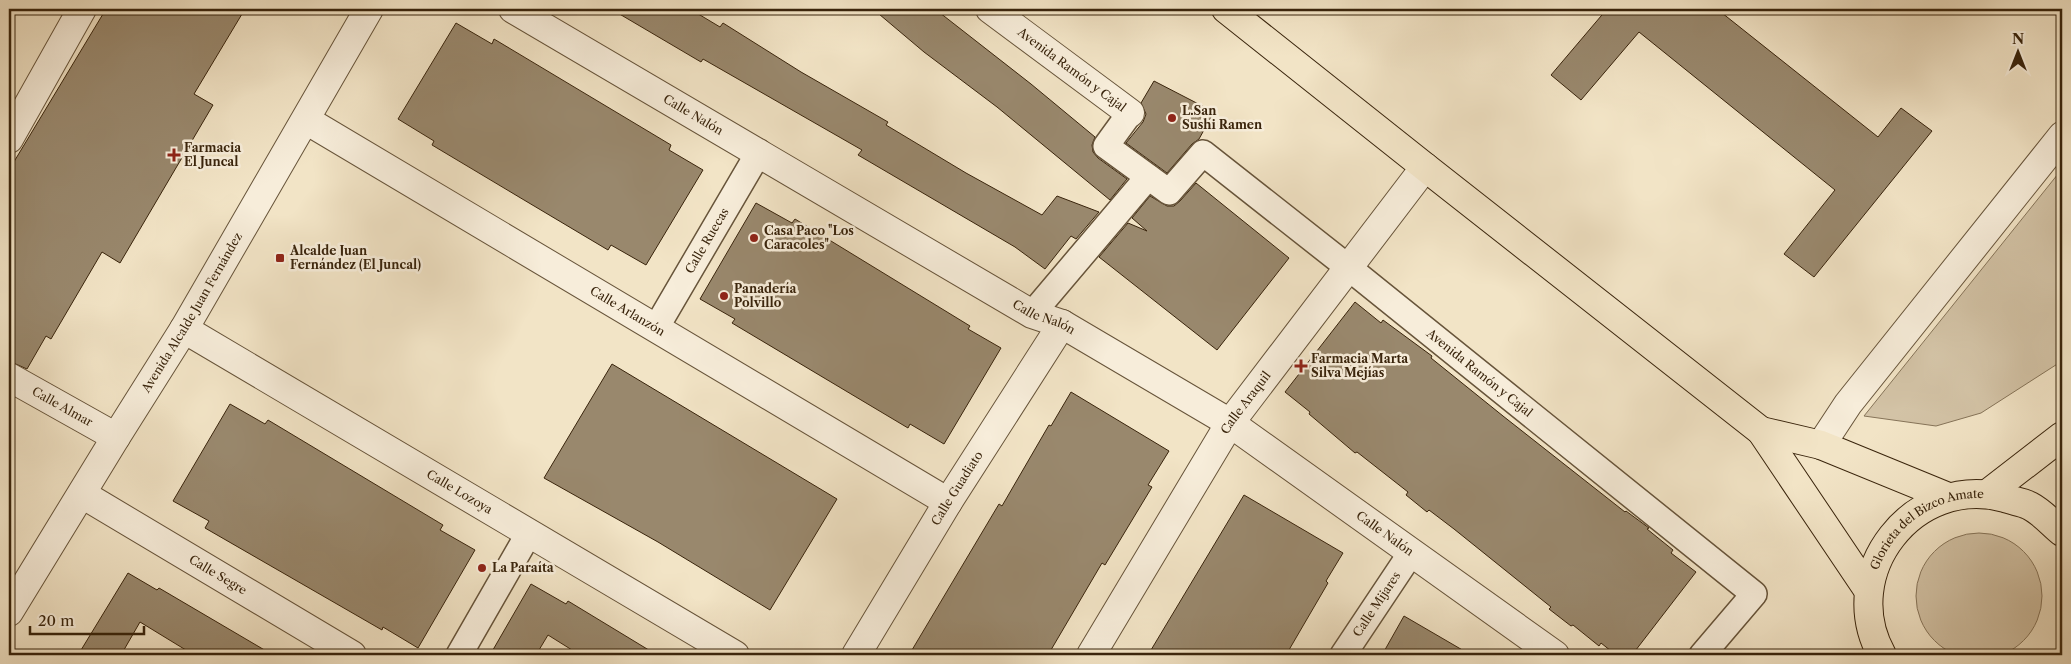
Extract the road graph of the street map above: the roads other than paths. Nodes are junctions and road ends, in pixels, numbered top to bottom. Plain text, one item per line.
1 (82, 9) edge
2 (369, 9) edge
3 (513, 9) edge
4 (990, 9) edge
5 (1226, 9) edge
6 (1130, 113) joint
7 (306, 120) junction
8 (2062, 136) edge
9 (9, 139) edge
10 (759, 152) junction
11 (1425, 167) junction
12 (1148, 177) junction
13 (1349, 268) junction
14 (1032, 314) junction
15 (1062, 324) junction
16 (656, 328) junction
17 (184, 330) junction
18 (9, 377) edge
19 (1230, 422) junction
20 (1761, 431) junction
21 (2062, 436) edge
22 (116, 437) junction
23 (1821, 445) junction
24 (82, 494) junction
25 (1987, 494) junction
26 (1948, 497) junction
27 (948, 502) junction
28 (2062, 532) edge
29 (529, 533) junction
30 (1411, 553) junction
31 (1868, 590) junction
32 (9, 612) edge
33 (1874, 650) edge
34 (352, 655) edge
35 (459, 655) edge
36 (735, 655) edge
37 (856, 655) edge
38 (1092, 655) edge
39 (1342, 655) edge
40 (1554, 655) edge
41 (1702, 655) edge

1 - 9 street
2 - 7 street, Avenida Alcalde Juan Fernández
3 - 10 street, Calle Nalón
4 - 6 street, Avenida Ramón y Cajal
5 - 11 main road
6 - 12 street
7 - 16 street, Calle Arlanzón
7 - 17 street, Avenida Alcalde Juan Fernández
8 - 23 street
10 - 14 street, Calle Nalón
10 - 16 street, Calle Ruecas
11 - 13 street, Calle Araquil
11 - 20 main road
12 - 13 street, Avenida Ramón y Cajal
12 - 14 street
13 - 19 street, Calle Araquil
13 - 41 street, Avenida Ramón y Cajal
14 - 15 street, Calle Nalón
15 - 19 street, Calle Nalón
15 - 27 street, Calle Guadiato
16 - 27 street, Calle Arlanzón
17 - 22 street, Avenida Alcalde Juan Fernández
17 - 29 street, Calle Lozoya
18 - 22 street, Calle Almar
19 - 30 street, Calle Nalón
19 - 38 street, Calle Araquil
20 - 23 main road
20 - 31 main road
21 - 25 main road
22 - 24 street, Avenida Alcalde Juan Fernández
23 - 26 main road
24 - 32 street, Avenida Alcalde Juan Fernández
24 - 34 street, Calle Segre
25 - 26 main road, Glorieta del Bizco Amate
25 - 28 main road, Glorieta del Bizco Amate
26 - 31 main road, Glorieta del Bizco Amate
27 - 37 street, Calle Guadiato
29 - 35 street
29 - 36 street, Calle Lozoya
30 - 39 street, Calle Mijares
30 - 40 street, Calle Nalón
31 - 33 main road, Glorieta del Bizco Amate

